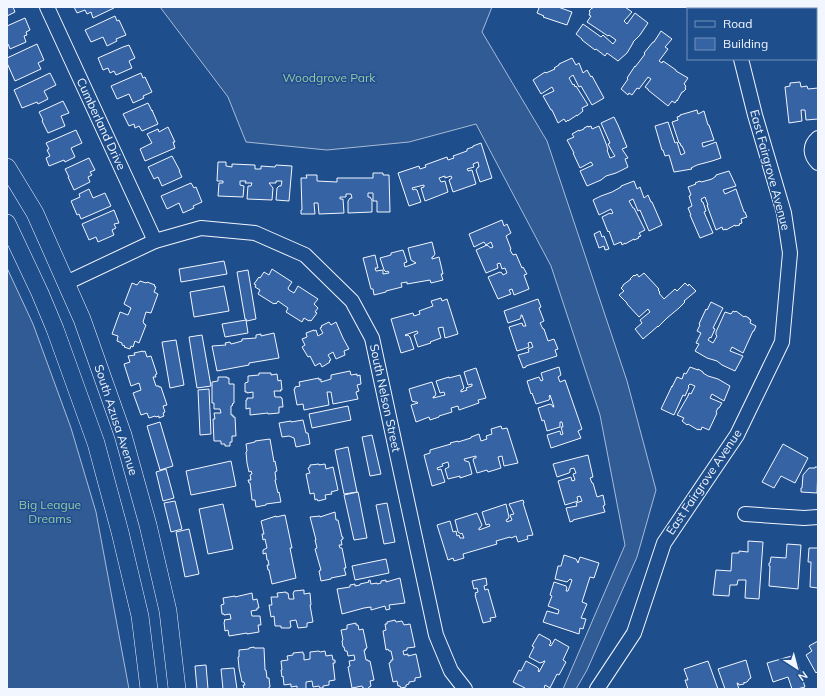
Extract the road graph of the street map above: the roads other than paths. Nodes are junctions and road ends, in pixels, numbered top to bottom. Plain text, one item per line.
1 (47, 7) edge
2 (741, 60) edge
3 (818, 138) edge
4 (818, 163) edge
5 (7, 167) edge
6 (7, 223) edge
7 (155, 241) junction
8 (66, 283) junction
9 (745, 514) dead end
10 (818, 517) edge
11 (148, 689) edge
12 (177, 689) edge
13 (465, 689) edge
14 (597, 689) edge

1 - 7 street, Cumberland Drive
2 - 14 street, East Fairgrove Avenue
3 - 4 street
5 - 8 main road, South Azusa Avenue
6 - 11 main road
7 - 8 street, South Nelson Street
7 - 13 street, South Nelson Street
8 - 12 main road, South Azusa Avenue
9 - 10 street

